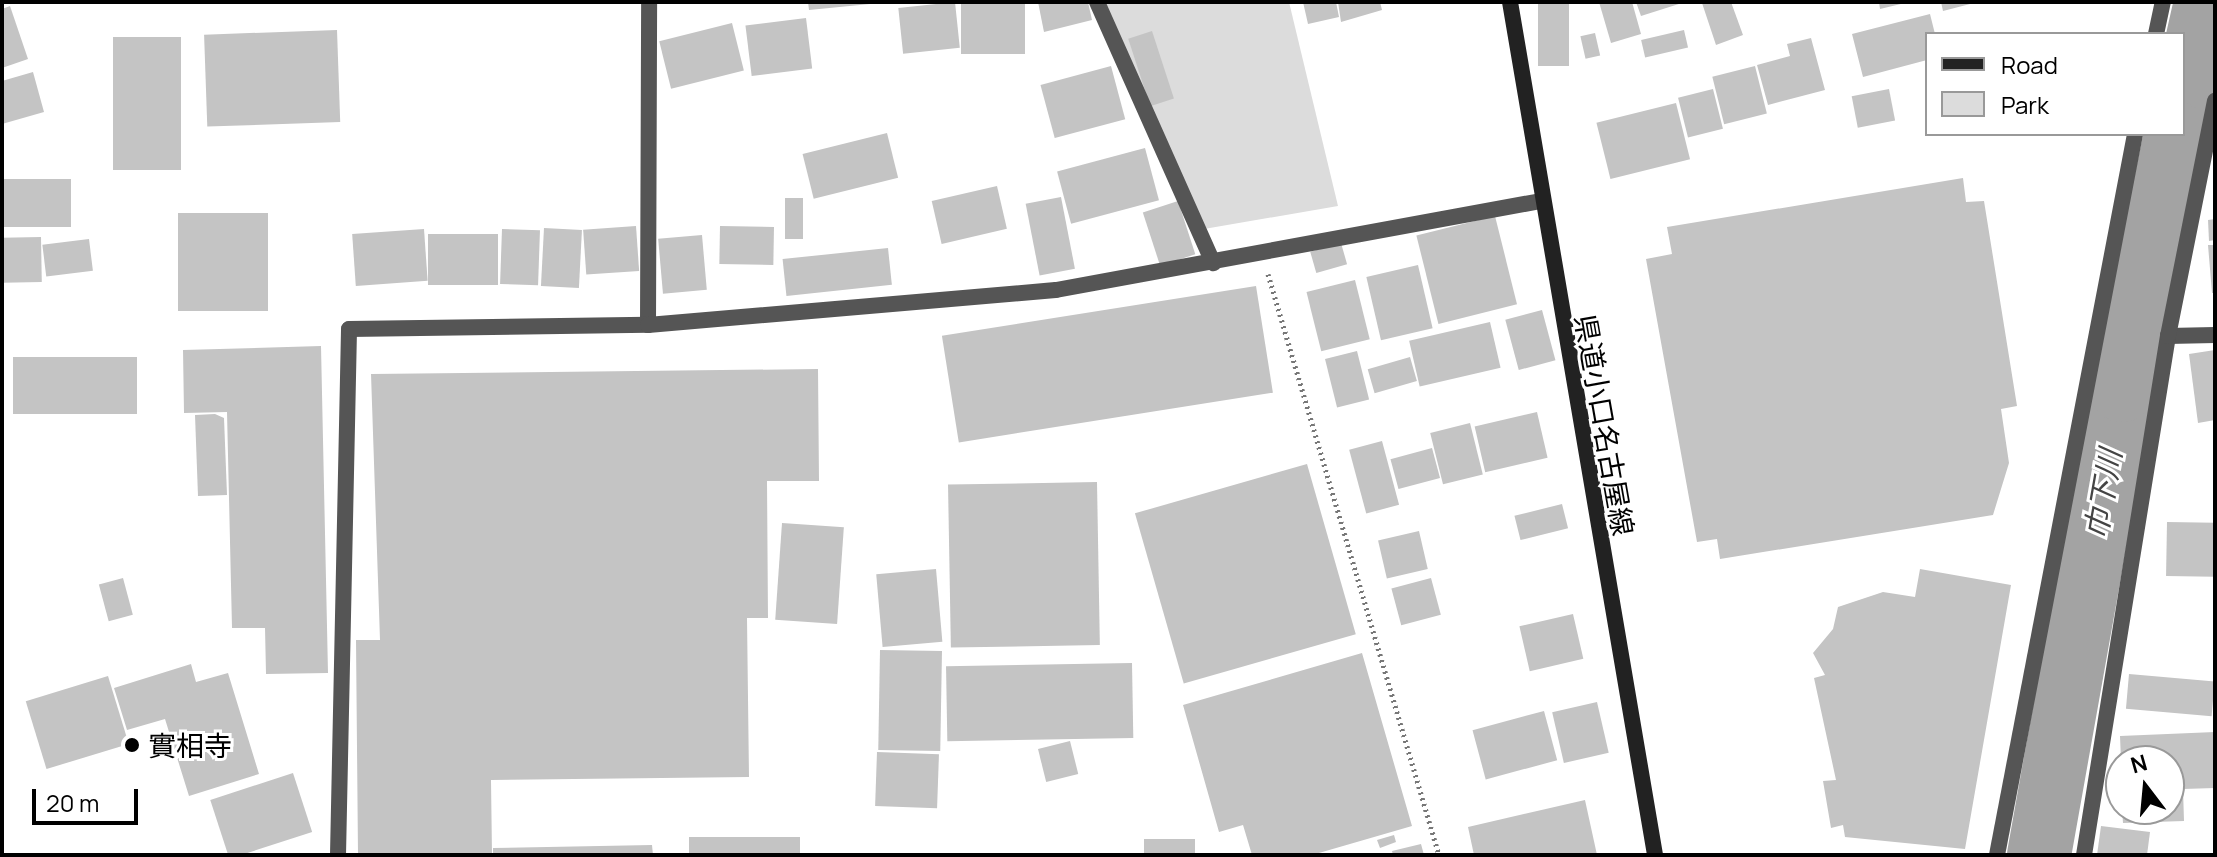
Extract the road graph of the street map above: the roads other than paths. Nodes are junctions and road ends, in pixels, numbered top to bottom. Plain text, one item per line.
1 (649, 2) edge
2 (1097, 2) edge
3 (1510, 2) edge
4 (2163, 2) edge
5 (2156, 32) edge
6 (2215, 101) edge
7 (2135, 136) edge
8 (1541, 201) junction
9 (1213, 263) junction
10 (648, 325) junction
11 (2215, 335) edge
12 (2168, 336) junction
13 (338, 855) edge
14 (1655, 855) edge
15 (1997, 855) edge
16 (2084, 855) edge

1 - 10 street
2 - 9 street
3 - 8 main road, 県道小口名古屋線
4 - 5 street
6 - 12 street
7 - 15 street
8 - 9 street
8 - 14 main road, 県道小口名古屋線
9 - 10 street
10 - 13 street
11 - 12 street
12 - 16 street

